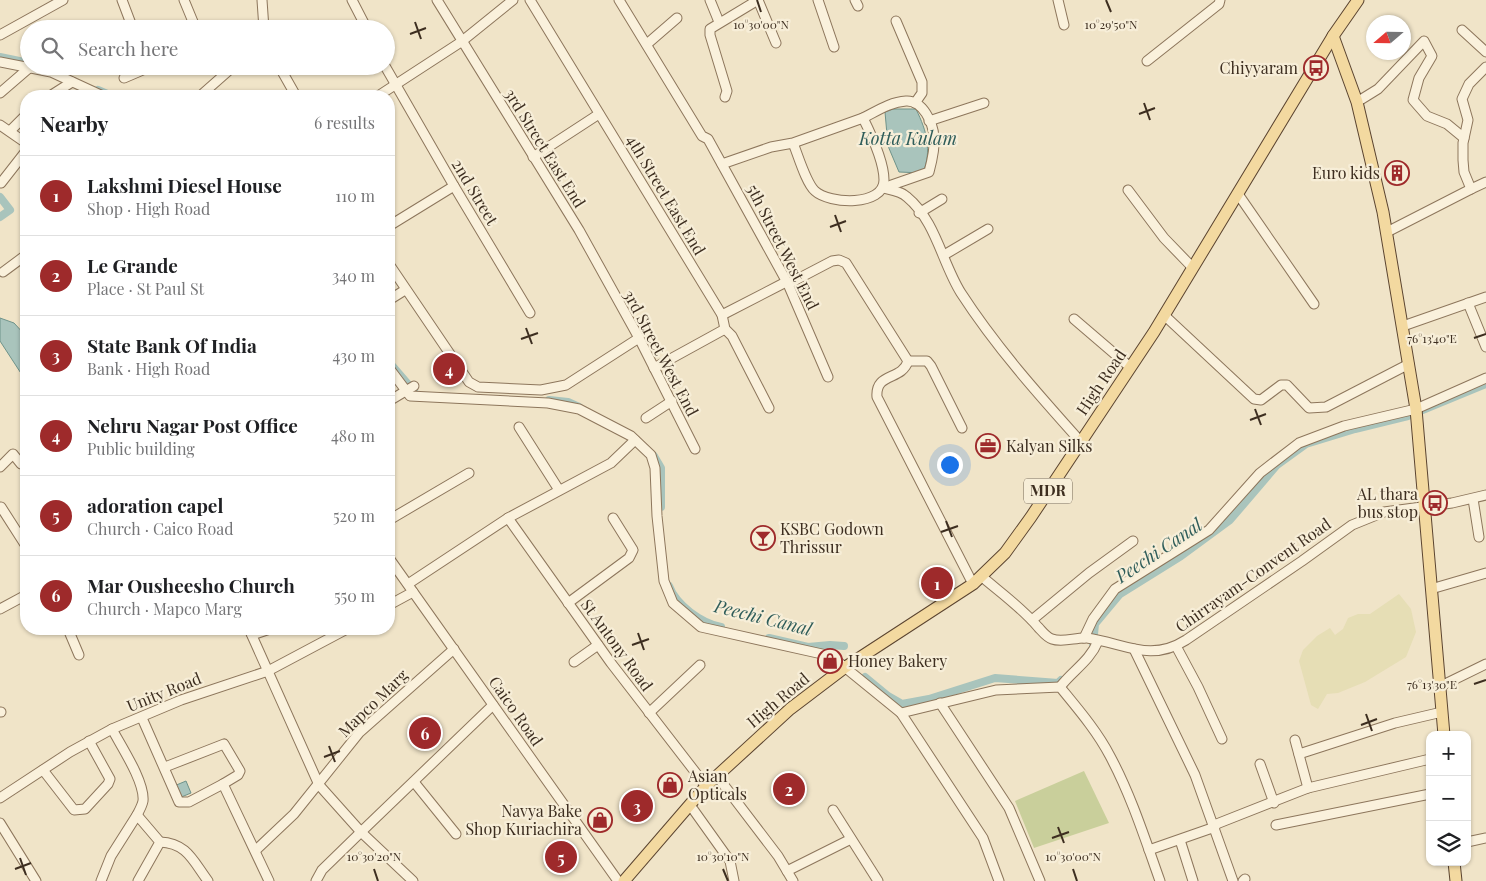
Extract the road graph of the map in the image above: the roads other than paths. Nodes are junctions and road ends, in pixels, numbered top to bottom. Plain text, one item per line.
1 (63, 0) edge
2 (122, 0) edge
3 (184, 0) edge
4 (262, 0) edge
5 (352, 0) edge
6 (437, 0) edge
7 (513, 0) edge
8 (530, 0) edge
9 (619, 0) edge
10 (710, 0) edge
11 (758, 0) edge
12 (818, 0) edge
13 (1058, 0) edge
14 (1220, 0) edge
15 (1358, 0) edge
16 (677, 18) dead end
17 (27, 20) edge
18 (130, 20) edge
19 (192, 20) edge
20 (263, 20) edge
21 (362, 20) edge
22 (896, 21) dead end
23 (719, 22) junction
24 (20, 24) edge
25 (1064, 25) dead end
26 (1462, 30) dead end
27 (0, 35) edge
28 (1334, 36) junction
29 (461, 42) junction
30 (776, 43) dead end
31 (646, 44) junction
32 (834, 47) dead end
33 (1486, 52) edge
34 (1146, 61) dead end
35 (0, 62) edge
36 (20, 66) edge
37 (1486, 67) edge
38 (21, 75) edge
39 (58, 75) edge
40 (131, 75) edge
41 (221, 75) edge
42 (284, 75) edge
43 (390, 75) edge
44 (124, 78) dead end
45 (72, 82) junction
46 (395, 86) junction
47 (59, 90) edge
48 (90, 90) edge
49 (206, 90) edge
50 (293, 90) edge
51 (388, 90) edge
52 (0, 93) edge
53 (725, 97) dead end
54 (1357, 102) junction
55 (915, 103) junction
56 (984, 103) dead end
57 (599, 114) junction
58 (864, 118) junction
59 (20, 119) edge
60 (930, 121) junction
61 (4, 130) edge
62 (1464, 138) junction
63 (20, 139) edge
64 (793, 143) junction
65 (533, 157) junction
66 (20, 159) edge
67 (722, 164) junction
68 (1486, 182) edge
69 (1, 183) edge
70 (454, 186) junction
71 (883, 188) junction
72 (1471, 189) junction
73 (1128, 190) dead end
74 (1238, 194) junction
75 (942, 199) dead end
76 (919, 212) junction
77 (395, 222) edge
78 (988, 229) dead end
79 (1387, 232) junction
80 (944, 255) junction
81 (20, 259) edge
82 (1193, 268) junction
83 (3, 272) dead end
84 (600, 272) joint
85 (395, 274) edge
86 (788, 284) junction
87 (405, 290) junction
88 (395, 296) edge
89 (1486, 297) edge
90 (1468, 303) junction
91 (1314, 304) dead end
92 (530, 313) dead end
93 (722, 315) junction
94 (1164, 315) junction
95 (1074, 320) dead end
96 (1403, 326) junction
97 (725, 329) junction
98 (639, 338) junction
99 (1486, 347) edge
100 (908, 361) junction
101 (1409, 364) junction
102 (1130, 367) junction
103 (654, 368) junction
104 (395, 374) edge
105 (828, 377) dead end
106 (1486, 378) edge
107 (409, 389) junction
108 (395, 397) edge
109 (672, 401) junction
110 (769, 408) dead end
111 (1417, 412) junction
112 (646, 418) dead end
113 (519, 427) dead end
114 (962, 428) dead end
115 (635, 440) junction
116 (1080, 442) junction
117 (694, 449) dead end
118 (20, 463) edge
119 (0, 467) edge
120 (469, 473) dead end
121 (559, 490) junction
122 (1486, 495) edge
123 (1473, 499) junction
124 (1, 507) edge
125 (1425, 507) junction
126 (395, 516) edge
127 (508, 518) junction
128 (613, 518) dead end
129 (20, 537) edge
130 (1479, 537) dead end
131 (1133, 541) dead end
132 (395, 568) edge
133 (1486, 574) edge
134 (977, 580) junction
135 (411, 588) junction
136 (1431, 588) junction
137 (20, 598) edge
138 (395, 600) edge
139 (568, 603) junction
140 (1, 606) edge
141 (1032, 620) junction
142 (71, 635) edge
143 (251, 635) edge
144 (336, 635) edge
145 (1091, 640) junction
146 (598, 645) junction
147 (1176, 646) junction
148 (454, 649) junction
149 (1134, 650) junction
150 (79, 655) dead end
151 (574, 662) dead end
152 (1486, 664) edge
153 (700, 665) dead end
154 (844, 668) junction
155 (268, 671) junction
156 (1060, 687) junction
157 (1439, 687) junction
158 (940, 703) junction
159 (493, 705) junction
160 (1442, 712) junction
161 (649, 713) junction
162 (900, 713) junction
163 (142, 718) junction
164 (112, 730) junction
165 (1444, 731) edge
166 (1222, 740) dead end
167 (1295, 740) dead end
168 (89, 741) junction
169 (1299, 754) junction
170 (1426, 760) edge
171 (1260, 764) dead end
172 (165, 767) junction
173 (43, 770) junction
174 (717, 776) junction
175 (414, 782) junction
176 (222, 784) junction
177 (319, 785) junction
178 (706, 786) junction
179 (1308, 788) junction
180 (1426, 795) edge
181 (0, 798) edge
182 (1274, 803) junction
183 (690, 805) junction
184 (833, 810) dead end
185 (137, 815) junction
186 (0, 823) edge
187 (1276, 825) dead end
188 (1214, 826) junction
189 (361, 832) junction
190 (456, 834) dead end
191 (1486, 838) edge
192 (851, 839) junction
193 (1180, 840) junction
194 (1471, 841) edge
195 (160, 842) junction
196 (256, 850) junction
197 (1149, 850) junction
198 (1454, 866) edge
199 (787, 871) junction
200 (630, 879) edge
201 (36, 881) edge
202 (101, 881) edge
203 (138, 881) edge
204 (208, 881) edge
205 (270, 881) edge
206 (316, 881) edge
207 (413, 881) edge
208 (618, 881) edge
209 (734, 881) edge
210 (793, 881) edge
211 (878, 881) edge
212 (999, 881) edge
213 (1040, 881) edge
214 (1160, 881) edge
215 (1193, 881) edge
216 (1233, 881) edge
217 (1456, 881) edge

1 - 17 street
2 - 18 street
3 - 19 street
4 - 20 street
5 - 21 street
6 - 29 street, 3rd Street East End
7 - 29 street
8 - 57 street, 4th Street East End
9 - 31 street, 5th Street West End
10 - 23 street
11 - 23 street
11 - 30 street
12 - 32 street
13 - 25 street
14 - 34 street
15 - 28 main road, High Road / MDR
16 - 31 street
22 - 55 street
23 - 53 street
24 - 27 street
26 - 33 street
28 - 54 main road
28 - 74 main road, High Road / MDR
29 - 46 street
29 - 65 street, 3rd Street East End
31 - 67 street, 5th Street West End
35 - 36 street
37 - 62 street
38 - 52 street
39 - 45 street
40 - 44 street
41 - 49 street
42 - 50 street
43 - 46 street, 2nd Street
45 - 47 street
45 - 48 street
46 - 51 street
46 - 70 street, 2nd Street
54 - 62 street
54 - 79 main road
55 - 58 street
55 - 60 street
56 - 60 street
57 - 65 street
57 - 93 street, 4th Street East End
58 - 64 street
58 - 71 street
59 - 61 street
60 - 71 street
61 - 63 street
62 - 72 street
64 - 67 street
64 - 71 street
65 - 84 street, 3rd Street East End
66 - 69 street
67 - 86 street, 5th Street West End
68 - 72 street
70 - 77 street
70 - 92 street, 2nd Street
71 - 76 street
72 - 79 street
73 - 82 street
74 - 82 main road, High Road / MDR
74 - 91 street
75 - 76 street
76 - 80 street
78 - 80 street
79 - 96 main road
80 - 116 street
81 - 83 street
82 - 94 main road, High Road / MDR
84 - 98 street, 3rd Street West End
85 - 87 street
86 - 93 street
86 - 100 street
86 - 105 street, 5th Street West End
87 - 88 street
87 - 98 street
89 - 90 street
90 - 96 street
90 - 99 street
93 - 97 street, 4th Street East End
94 - 101 street
94 - 102 main road, High Road / MDR
95 - 102 street
96 - 101 main road
97 - 103 street
97 - 110 street, 4th Street East End
98 - 103 street, 3rd Street West End
100 - 114 street
100 - 134 street
101 - 111 main road
102 - 116 main road, High Road / MDR
103 - 109 street, 3rd Street West End
104 - 107 street
106 - 111 street
107 - 108 street
107 - 115 street
109 - 112 street
109 - 117 street, 3rd Street West End
111 - 125 main road
111 - 145 street
113 - 121 street
115 - 121 street
115 - 154 street
116 - 134 main road, High Road / MDR
118 - 119 street
120 - 126 street
121 - 127 street
122 - 123 street, Chirrayam-Convent Road
123 - 125 street, Chirrayam-Convent Road
123 - 130 street
124 - 129 street
125 - 136 main road
125 - 147 street, Chirrayam-Convent Road
127 - 135 street
127 - 139 street, St Antony Road
128 - 139 street
131 - 141 street
132 - 135 street, Caico Road
133 - 136 street
134 - 141 street, Chirrayam-Convent Road
134 - 154 main road, High Road / MDR
135 - 138 street
135 - 148 street, Caico Road
136 - 157 main road
137 - 140 street
139 - 146 street, St Antony Road
141 - 145 street, Chirrayam-Convent Road
142 - 150 street
143 - 155 street
144 - 155 street, Unity Road
145 - 149 street, Chirrayam-Convent Road
145 - 156 street
146 - 151 street
146 - 161 street, St Antony Road
147 - 149 street, Chirrayam-Convent Road
147 - 166 street
148 - 159 street, Caico Road
148 - 177 street, Mapco Marg
149 - 188 street
152 - 157 street
153 - 161 street
154 - 162 street
154 - 174 main road, High Road / MDR
155 - 163 street, Unity Road
155 - 177 street
156 - 158 street
156 - 197 street
157 - 160 main road
158 - 162 street
158 - 213 street
159 - 175 street
159 - 208 street, Caico Road
160 - 165 main road
160 - 169 street
161 - 178 street, St Antony Road
162 - 212 street
163 - 164 street, Unity Road
163 - 172 street
164 - 168 street, Unity Road
164 - 185 street
167 - 169 street
168 - 173 street, Unity Road
168 - 173 street
169 - 179 street
170 - 179 street
171 - 182 street
172 - 176 street
172 - 176 street
173 - 181 street, Unity Road
174 - 178 main road, High Road / MDR
174 - 199 street
175 - 189 street
175 - 190 street
176 - 196 street
177 - 189 street
177 - 196 street, Mapco Marg
178 - 183 main road, High Road / MDR
179 - 182 street
180 - 187 street
182 - 188 street
183 - 200 main road, High Road / MDR
183 - 209 street
184 - 192 street
185 - 195 street
185 - 202 street
186 - 201 street
188 - 193 street
188 - 216 street
189 - 206 street
189 - 207 street
191 - 194 street
192 - 199 street
192 - 211 street
193 - 197 street
193 - 215 street
195 - 203 street
195 - 204 street
196 - 205 street
197 - 214 street
198 - 217 main road
199 - 210 street

